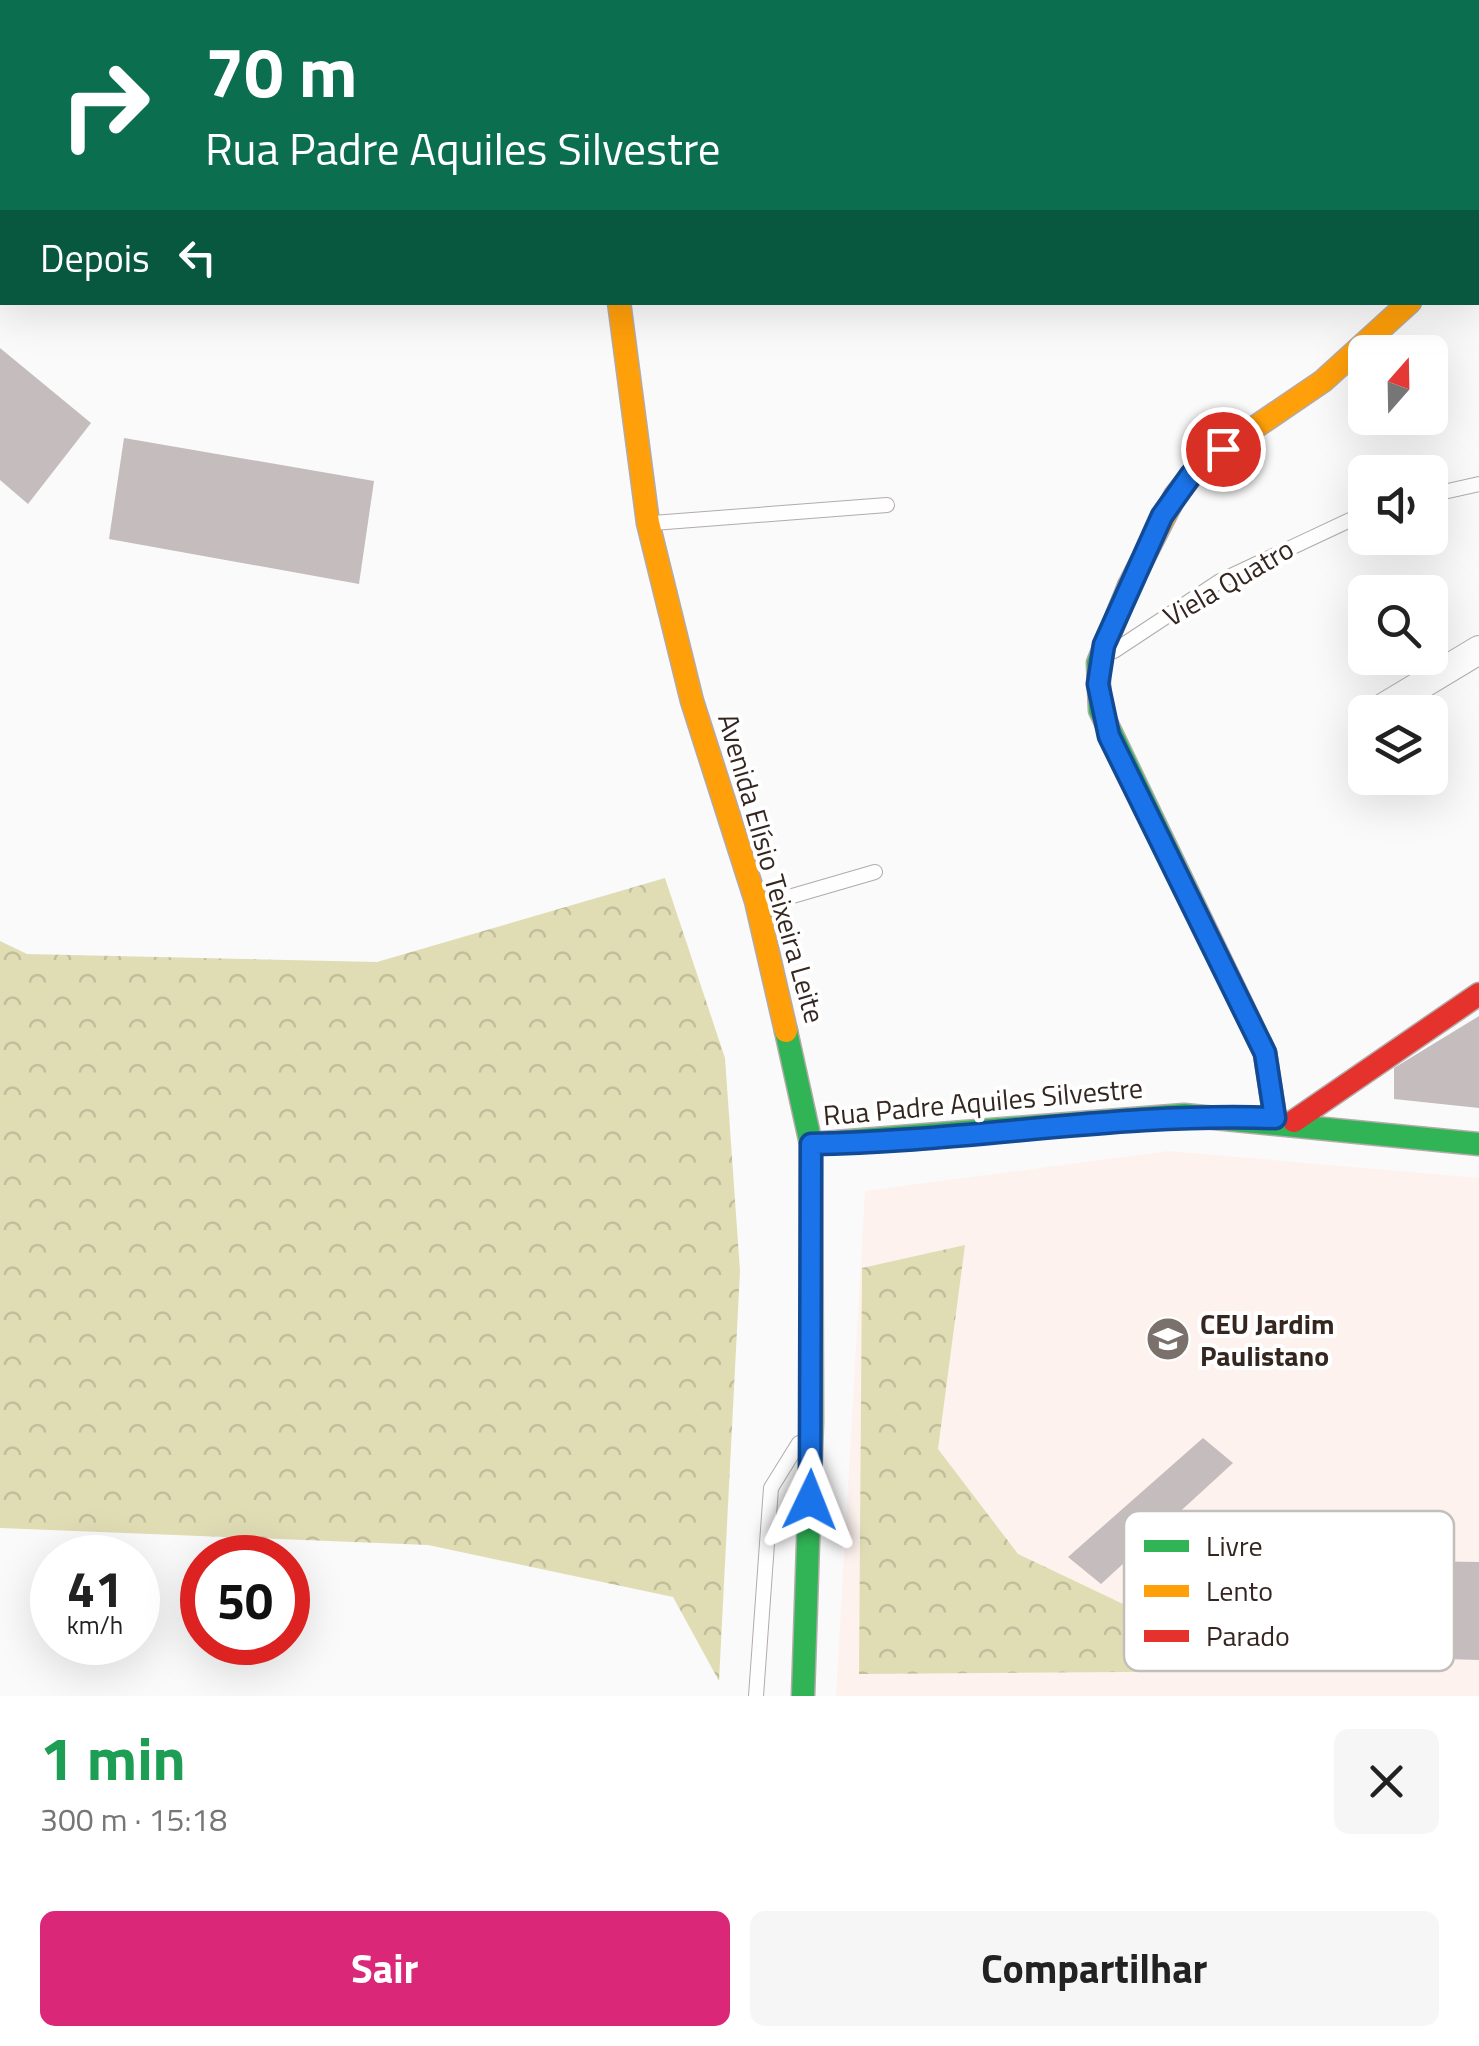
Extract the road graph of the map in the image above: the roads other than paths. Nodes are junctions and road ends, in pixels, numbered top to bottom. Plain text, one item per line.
1 (619, 305) edge
2 (1407, 305) edge
3 (1479, 484) edge
4 (1448, 491) edge
5 (887, 505) dead end
6 (1348, 521) edge
7 (648, 523) junction
8 (1479, 650) edge
9 (1098, 664) junction
10 (1404, 695) edge
11 (875, 872) dead end
12 (756, 901) junction
13 (1479, 994) edge
14 (1285, 1120) junction
15 (811, 1144) junction
16 (1479, 1144) edge
17 (812, 1421) junction
18 (756, 1696) edge
19 (802, 1696) edge

1 - 7 street, Avenida Elísio Teixeira Leite
2 - 9 street
3 - 4 lane
5 - 7 lane
6 - 9 lane, Viela Quatro
7 - 12 street, Avenida Elísio Teixeira Leite
8 - 10 street
9 - 14 street
11 - 12 lane
12 - 15 street, Avenida Elísio Teixeira Leite
13 - 14 street
14 - 15 street, Rua Padre Aquiles Silvestre
14 - 16 street, Rua Padre Aquiles Silvestre
15 - 17 street, Avenida Elísio Teixeira Leite
17 - 18 lane
17 - 19 street, Avenida Elísio Teixeira Leite

